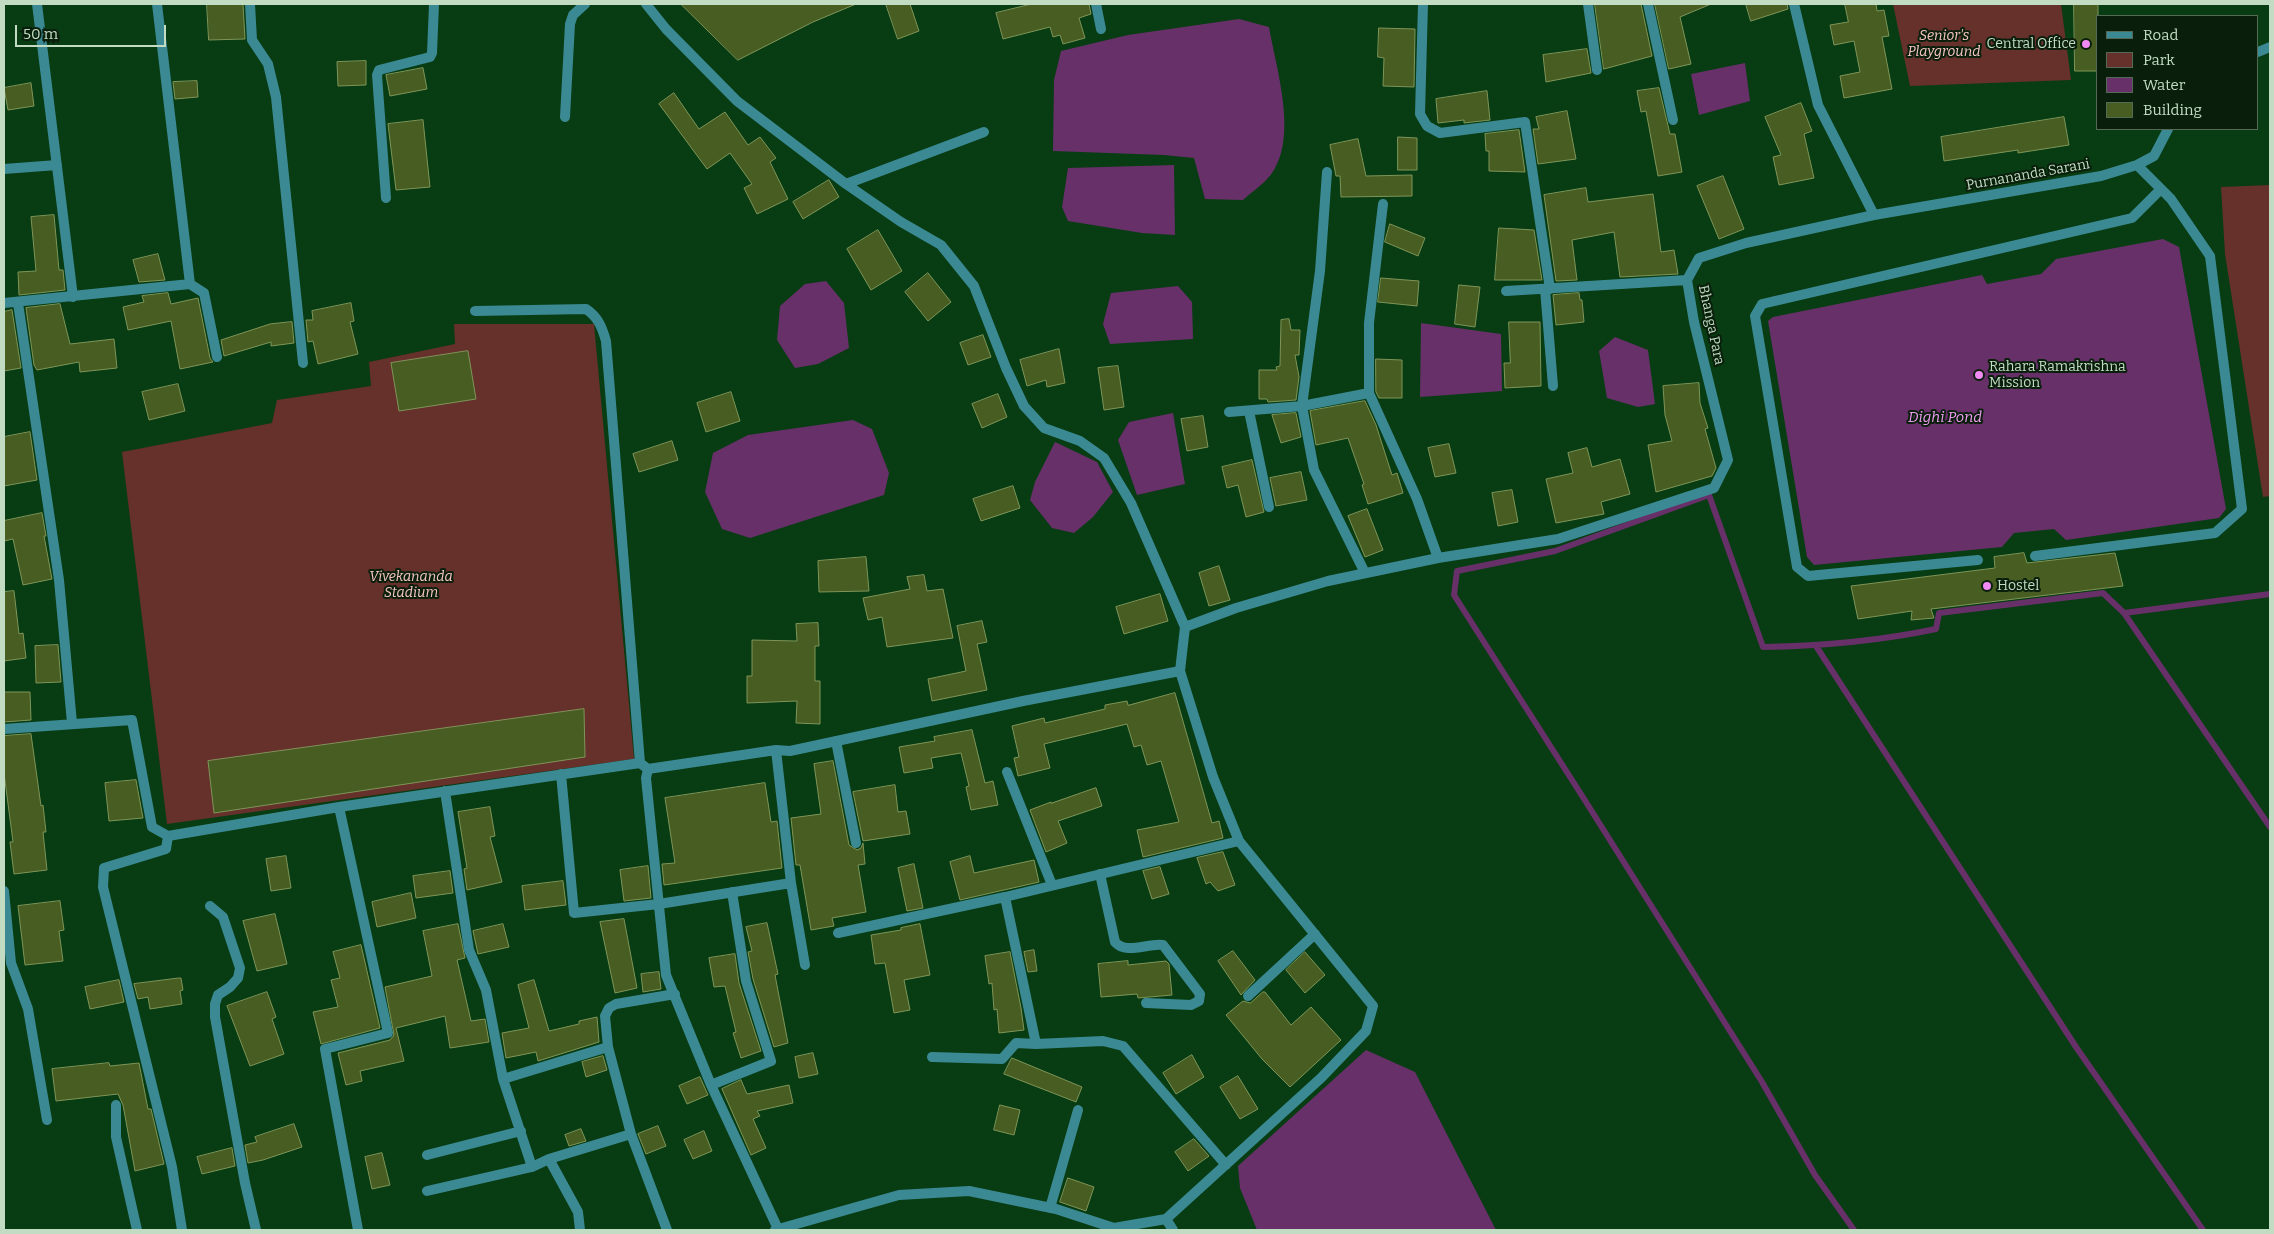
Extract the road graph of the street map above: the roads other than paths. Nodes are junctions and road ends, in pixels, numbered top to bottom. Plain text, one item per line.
1 (37, 4) edge
2 (157, 4) edge
3 (250, 4) edge
4 (434, 4) edge
5 (585, 4) edge
6 (646, 4) edge
7 (1096, 4) edge
8 (1423, 4) edge
9 (1588, 4) edge
10 (1648, 4) edge
11 (1794, 4) edge
12 (1101, 30) dead end
13 (1597, 70) dead end
14 (565, 117) dead end
15 (1673, 120) dead end
16 (2167, 130) edge
17 (984, 132) dead end
18 (57, 165) junction
19 (2137, 165) junction
20 (4, 169) edge
21 (1327, 172) dead end
22 (846, 184) junction
23 (2161, 189) junction
24 (386, 198) dead end
25 (1383, 204) dead end
26 (1874, 215) junction
27 (1687, 280) junction
28 (190, 284) junction
29 (1548, 289) junction
30 (1506, 291) dead end
31 (73, 297) junction
32 (4, 303) edge
33 (18, 303) junction
34 (476, 311) dead end
35 (217, 357) dead end
36 (303, 364) dead end
37 (1554, 386) dead end
38 (1369, 393) junction
39 (1302, 406) junction
40 (1249, 411) junction
41 (1229, 412) dead end
42 (1269, 508) dead end
43 (2035, 556) dead end
44 (1438, 558) junction
45 (1978, 560) dead end
46 (1365, 574) junction
47 (1185, 627) junction
48 (1180, 671) junction
49 (72, 723) junction
50 (4, 730) edge
51 (836, 741) junction
52 (776, 750) junction
53 (644, 766) junction
54 (1007, 772) dead end
55 (561, 774) junction
56 (445, 791) junction
57 (339, 807) junction
58 (168, 836) junction
59 (1240, 840) junction
60 (856, 842) dead end
61 (1100, 874) junction
62 (791, 882) junction
63 (1052, 885) junction
64 (4, 891) edge
65 (732, 892) junction
66 (1005, 897) junction
67 (658, 904) junction
68 (210, 906) dead end
69 (838, 933) dead end
70 (1315, 934) junction
71 (805, 965) dead end
72 (675, 994) junction
73 (1248, 996) dead end
74 (1146, 1003) dead end
75 (1036, 1044) junction
76 (608, 1047) junction
77 (932, 1057) dead end
78 (504, 1079) junction
79 (711, 1085) junction
80 (116, 1105) dead end
81 (1078, 1110) dead end
82 (47, 1120) dead end
83 (520, 1131) junction
84 (631, 1134) junction
85 (427, 1155) dead end
86 (549, 1159) junction
87 (1226, 1165) junction
88 (532, 1166) junction
89 (427, 1191) dead end
90 (1050, 1208) junction
91 (1166, 1219) junction
92 (137, 1230) edge
93 (182, 1230) edge
94 (256, 1230) edge
95 (358, 1230) edge
96 (580, 1230) edge
97 (667, 1230) edge
98 (777, 1230) edge
99 (1173, 1230) edge

1 - 18 street
2 - 28 street
3 - 36 street
4 - 24 street
5 - 14 street
6 - 22 street
7 - 12 street
8 - 29 street
9 - 13 street
10 - 15 street
11 - 26 street
16 - 19 street, Purnananda Sarani
17 - 22 street
18 - 20 street
18 - 31 street
19 - 23 street
19 - 26 street, Purnananda Sarani
21 - 39 street
22 - 47 street
23 - 43 street
23 - 45 street
25 - 38 street
26 - 27 street, Bhanga Para
27 - 29 street
27 - 44 street, Bhanga Para
28 - 31 street
28 - 35 street
29 - 30 street
29 - 37 street
31 - 33 street
32 - 33 street
33 - 49 street
34 - 53 street
38 - 39 street
38 - 44 street
39 - 40 street
39 - 46 street
40 - 41 street
40 - 42 street
44 - 46 street, Bhanga Para
46 - 47 street, Bhanga Para
47 - 48 street
48 - 51 street
48 - 59 street
49 - 50 street
49 - 58 street
51 - 52 street
51 - 60 street
52 - 53 street
52 - 62 street
53 - 55 street
53 - 67 street
54 - 63 street
55 - 56 street
55 - 67 street
56 - 57 street
56 - 78 street
57 - 58 street
57 - 95 street
58 - 93 street
59 - 61 street
59 - 70 street
61 - 63 street
61 - 74 street
62 - 65 street
62 - 71 street
63 - 66 street
64 - 82 street
65 - 67 street
65 - 79 street
66 - 69 street
66 - 75 street
67 - 72 street
68 - 94 street
70 - 73 street
70 - 87 street
72 - 76 street
72 - 79 street
75 - 77 street
75 - 87 street
76 - 78 street
76 - 84 street
78 - 83 street
79 - 98 street
80 - 92 street
81 - 90 street
83 - 85 street
83 - 88 street
84 - 86 street
84 - 97 street
86 - 88 street
86 - 96 street
87 - 91 street
88 - 89 street
90 - 91 street
90 - 98 street
91 - 99 street

